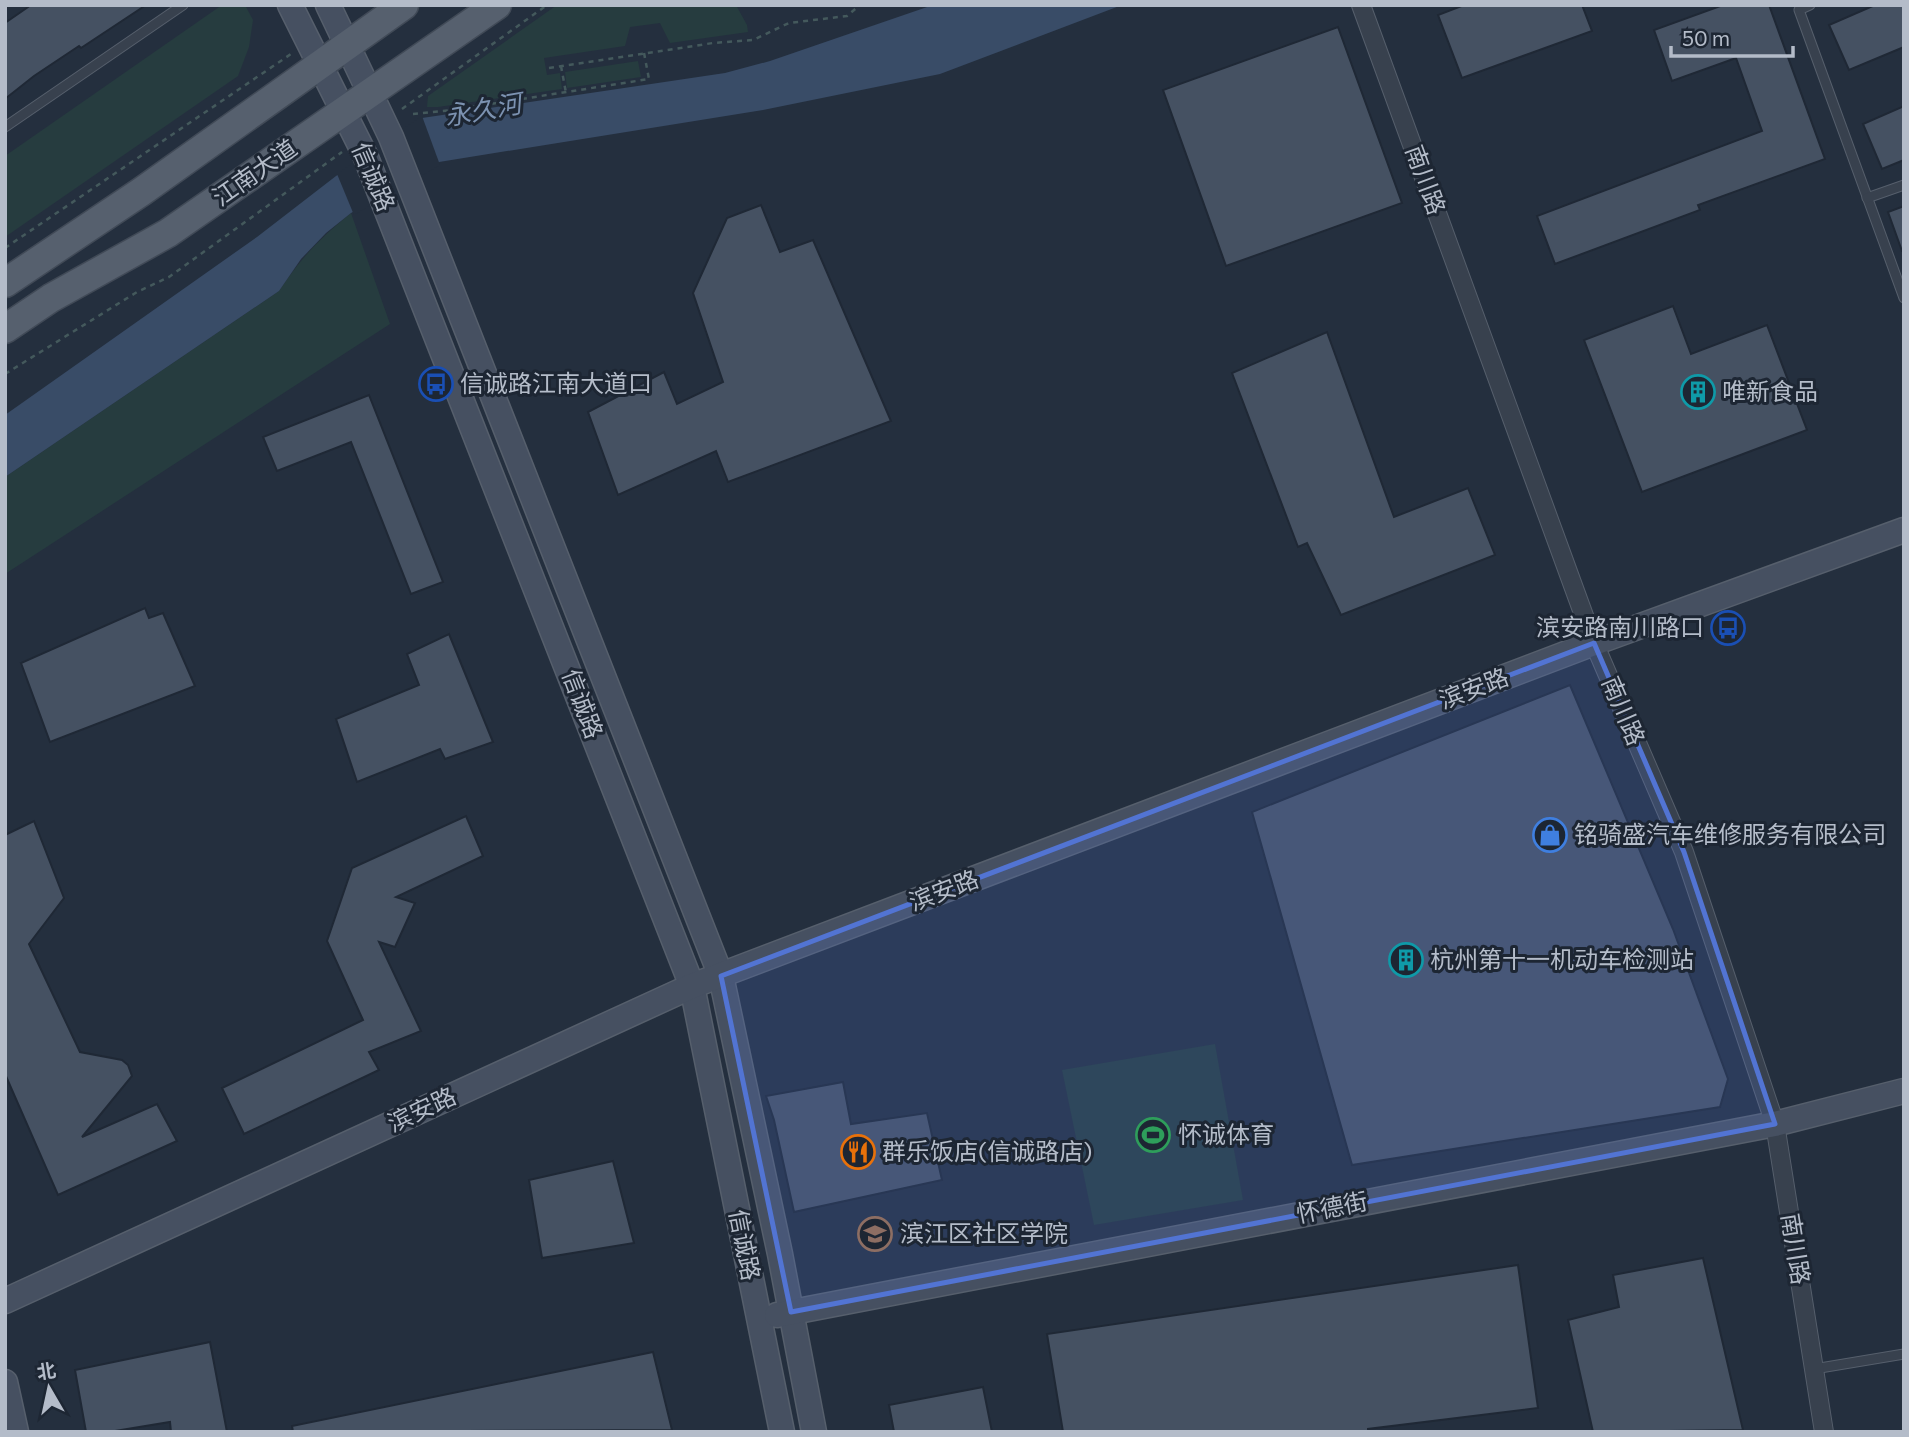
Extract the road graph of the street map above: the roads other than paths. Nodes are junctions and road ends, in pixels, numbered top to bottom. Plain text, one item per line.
1 (183, 5) edge
2 (290, 5) edge
3 (328, 5) edge
4 (404, 5) edge
5 (497, 5) edge
6 (1361, 5) edge
7 (1810, 5) edge
8 (346, 45) junction
9 (314, 52) junction
10 (371, 94) junction
11 (344, 112) junction
12 (5, 127) edge
13 (1904, 185) edge
14 (1867, 198) junction
15 (5, 283) edge
16 (1904, 298) edge
17 (5, 329) edge
18 (1904, 530) edge
19 (1594, 643) junction
20 (721, 976) junction
21 (692, 986) junction
22 (1904, 1091) edge
23 (1775, 1124) junction
24 (5, 1301) edge
25 (791, 1312) junction
26 (759, 1318) junction
27 (1904, 1354) edge
28 (1814, 1369) junction
29 (5, 1382) edge
30 (16, 1432) edge
31 (782, 1432) edge
32 (814, 1432) edge
33 (1824, 1432) edge

1 - 12 lane
2 - 9 street, 信诚路
3 - 8 street, 信诚路
4 - 8 main road, 江南大道
5 - 10 main road, 江南大道
6 - 19 street, 南川路
7 - 14 lane
8 - 9 main road, 江南大道
8 - 10 street, 信诚路
9 - 11 street, 信诚路
9 - 15 main road, 江南大道
10 - 11 main road, 江南大道
10 - 20 street, 信诚路
11 - 17 main road, 江南大道
11 - 21 street, 信诚路
13 - 14 lane
14 - 16 lane
18 - 19 street, 滨安路
19 - 20 street, 滨安路
19 - 23 street, 南川路
20 - 21 street, 滨安路
20 - 25 street, 信诚路
21 - 24 street, 滨安路
21 - 26 street, 信诚路
22 - 23 street, 怀德街
23 - 25 street, 怀德街
23 - 28 street, 南川路
25 - 26 street, 怀德街
25 - 32 street, 信诚路
26 - 31 street, 信诚路
27 - 28 lane
28 - 33 street, 南川路
29 - 30 street

